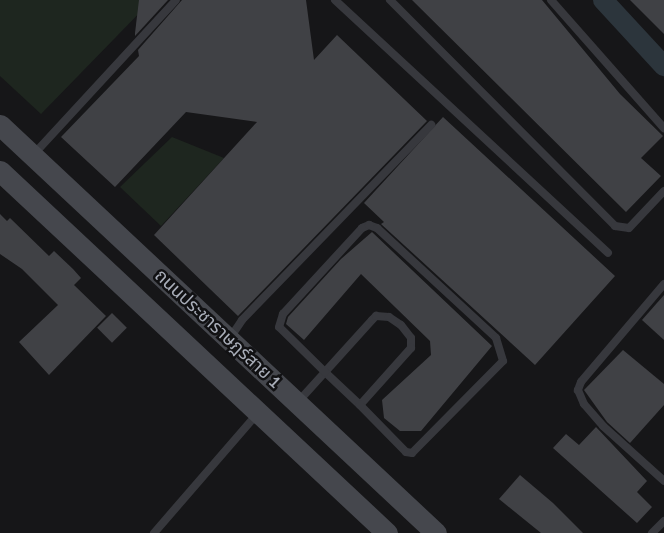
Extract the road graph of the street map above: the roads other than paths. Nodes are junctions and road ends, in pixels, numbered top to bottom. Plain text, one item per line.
1 (176, 0) edge
2 (335, 0) edge
3 (390, 0) edge
4 (551, 0) edge
5 (0, 125) edge
6 (430, 125) dead end
7 (664, 128) edge
8 (32, 155) junction
9 (0, 171) edge
10 (664, 191) edge
11 (608, 253) dead end
12 (664, 284) edge
13 (228, 339) junction
14 (325, 372) junction
15 (292, 399) junction
16 (360, 405) junction
17 (262, 417) junction
18 (335, 438) junction
19 (312, 464) junction
20 (664, 481) edge
21 (664, 521) edge
22 (154, 533) edge
23 (387, 533) edge
24 (436, 533) edge
25 (652, 533) edge

1 - 8 lane
2 - 11 lane
3 - 10 lane
4 - 7 lane
5 - 8 main road, ถนนประชาราษฎร์สาย 1
6 - 13 lane
8 - 13 main road, ถนนประชาราษฎร์สาย 1
9 - 17 main road, ถนนประชาราษฎร์สาย 1
12 - 20 lane
13 - 15 main road, ถนนประชาราษฎร์สาย 1
14 - 15 lane
14 - 16 lane
14 - 16 lane
14 - 16 lane
15 - 17 main road
15 - 18 main road, ถนนประชาราษฎร์สาย 1
17 - 19 main road, ถนนประชาราษฎร์สาย 1
17 - 22 lane
18 - 19 main road
18 - 24 main road, ถนนประชาราษฎร์สาย 1
19 - 23 main road, ถนนประชาราษฎร์สาย 1
21 - 25 lane

